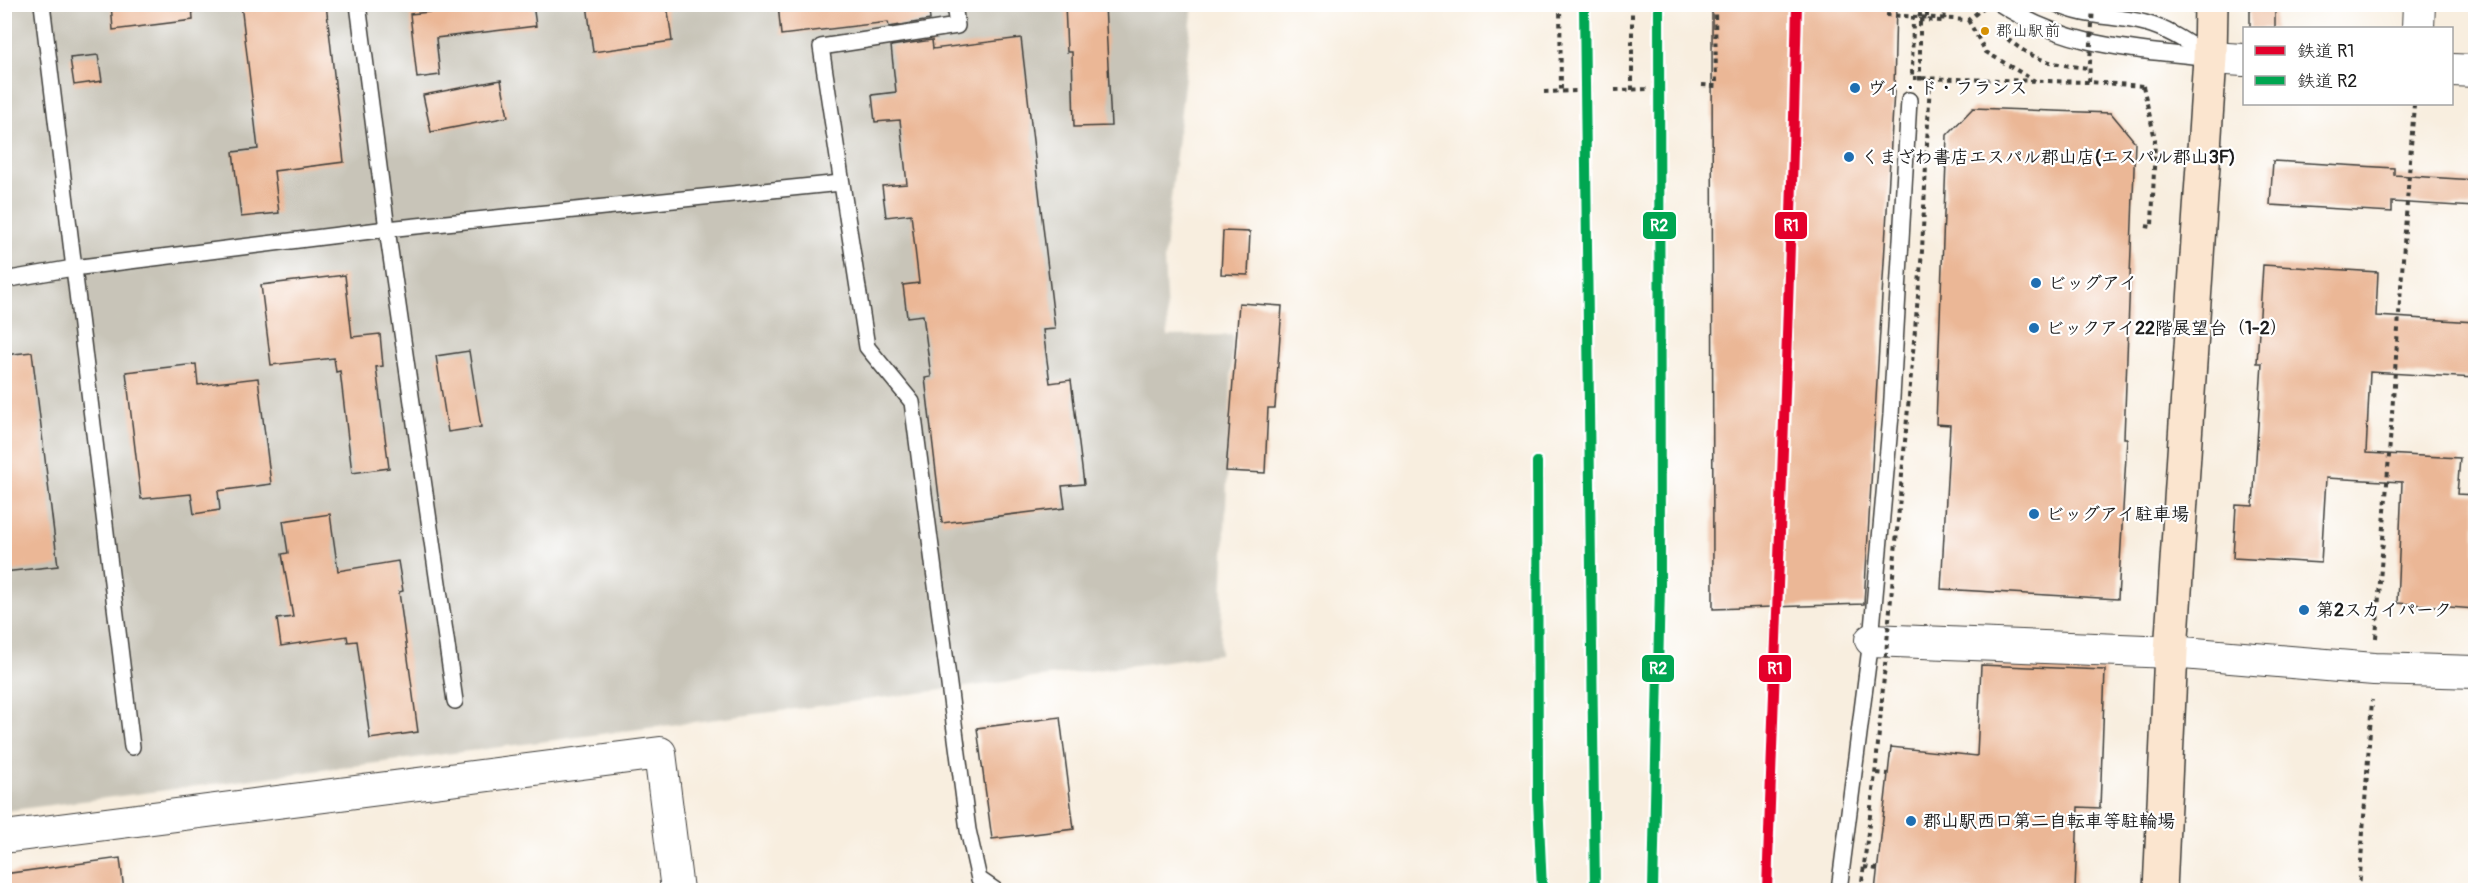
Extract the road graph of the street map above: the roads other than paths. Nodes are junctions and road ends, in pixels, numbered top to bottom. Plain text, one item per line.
1 (42, 4) edge
2 (358, 4) edge
3 (954, 4) edge
4 (2000, 4) edge
5 (2057, 4) edge
6 (2211, 4) edge
7 (2418, 4) edge
8 (2418, 27) edge
9 (2210, 58) junction
10 (2243, 60) edge
11 (2453, 70) edge
12 (2475, 70) edge
13 (1909, 100) dead end
14 (841, 183) junction
15 (387, 228) junction
16 (73, 268) junction
17 (4, 280) edge
18 (1871, 640) junction
19 (2170, 652) junction
20 (2475, 672) edge
21 (455, 701) dead end
22 (132, 747) dead end
23 (4, 837) edge
24 (676, 891) edge
25 (995, 891) edge
26 (1839, 891) edge
27 (2160, 891) edge

1 - 16 lane
2 - 15 lane
3 - 14 lane
4 - 9 lane
5 - 9 lane
6 - 9 street
7 - 8 street
9 - 10 street
9 - 19 street
11 - 12 street
13 - 18 lane
14 - 15 lane
14 - 25 lane
15 - 16 lane
15 - 21 lane
16 - 17 lane
16 - 22 lane
18 - 19 street
18 - 26 lane
19 - 20 street
19 - 27 street
23 - 24 street

